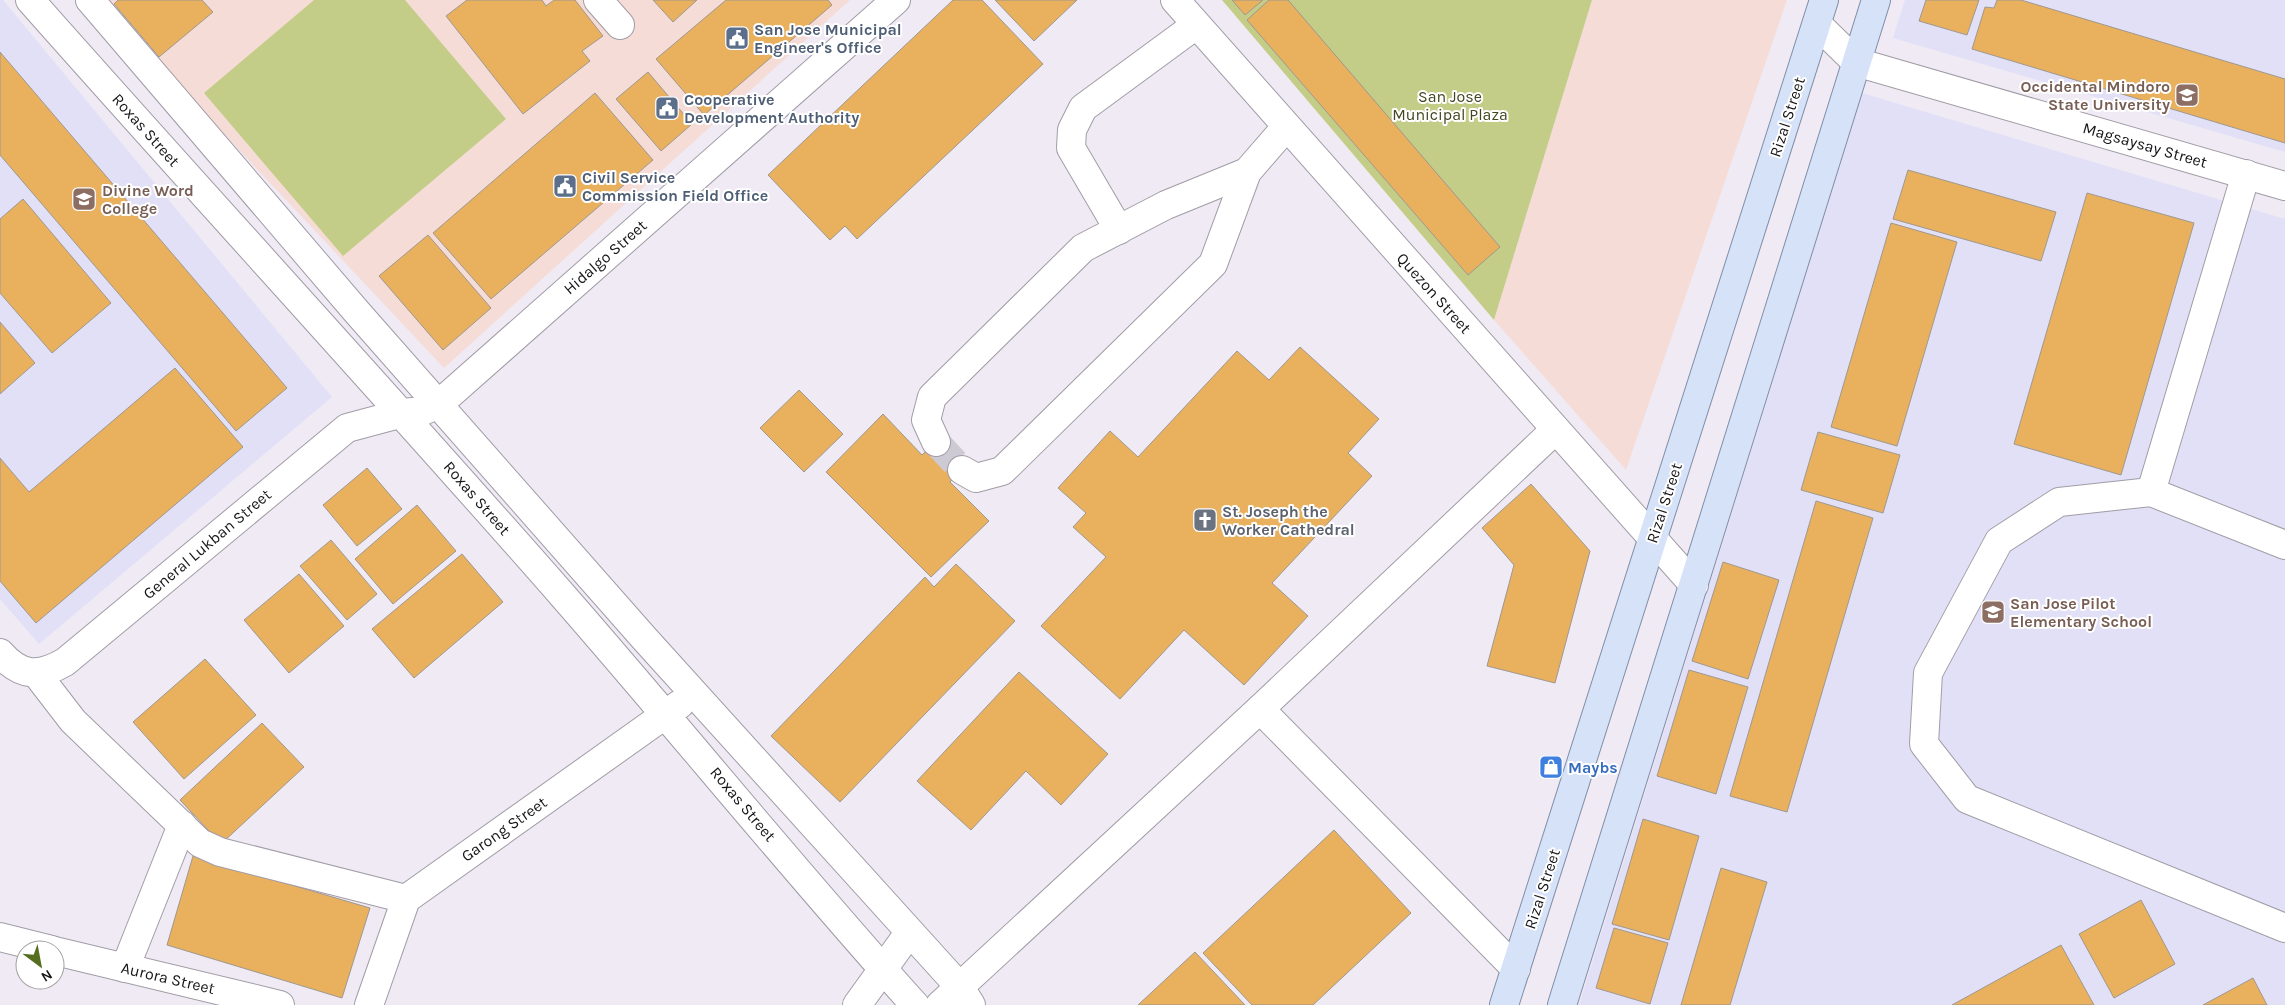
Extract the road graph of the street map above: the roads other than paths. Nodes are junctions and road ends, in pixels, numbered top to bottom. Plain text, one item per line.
1 (90, 0) edge
2 (598, 0) edge
3 (896, 0) edge
4 (1175, 0) edge
5 (1876, 0) edge
6 (41, 4) edge
7 (1821, 12) edge
8 (620, 25) dead end
9 (1196, 26) junction
10 (1856, 62) junction
11 (1286, 127) junction
12 (1247, 172) junction
13 (2246, 174) junction
14 (2285, 186) edge
15 (1119, 230) junction
16 (422, 409) junction
17 (1555, 430) junction
18 (936, 442) tunnel mouth
19 (962, 470) tunnel mouth
20 (2151, 492) junction
21 (1652, 540) junction
22 (2285, 545) edge
23 (1694, 585) junction
24 (0, 653) edge
25 (36, 673) junction
26 (695, 694) junction
27 (1260, 708) junction
28 (666, 714) junction
29 (182, 825) junction
30 (406, 899) junction
31 (2285, 928) edge
32 (909, 933) junction
33 (0, 937) edge
34 (15, 941) edge
35 (65, 953) edge
36 (125, 968) junction
37 (1516, 968) junction
38 (883, 970) junction
39 (965, 996) edge
40 (280, 1005) edge
41 (369, 1005) edge
42 (857, 1005) edge
43 (915, 1005) edge
44 (940, 1005) edge
45 (1504, 1005) edge
46 (1562, 1005) edge

1 - 16 street, Roxas Street
2 - 8 street
3 - 16 street, Hidalgo Street
4 - 9 street, Quezon Street
5 - 10 main road
6 - 16 street, Roxas Street
7 - 10 street, Magsaysay Street
7 - 21 main road, Rizal Street
9 - 11 street, Quezon Street
9 - 15 street
10 - 13 street, Magsaysay Street
10 - 23 main road
11 - 12 street
11 - 17 street, Quezon Street
12 - 15 street
12 - 19 street
13 - 14 street, Magsaysay Street
13 - 20 street
15 - 18 street
16 - 25 street, General Lukban Street
16 - 26 street, Roxas Street
16 - 28 street, Roxas Street
17 - 21 street, Quezon Street
17 - 27 street
20 - 22 street
20 - 31 street
21 - 23 street, Quezon Street
21 - 37 main road, Rizal Street
23 - 46 main road
24 - 25 street
25 - 29 street
26 - 28 street, Garong Street
26 - 32 street, Roxas Street
27 - 37 street
27 - 39 street
28 - 30 street, Garong Street
28 - 38 street, Roxas Street
29 - 30 street
29 - 36 street
30 - 41 street
32 - 38 street
32 - 39 street, Roxas Street
33 - 34 street, Aurora Street
35 - 36 street, Aurora Street
36 - 40 street, Aurora Street
37 - 45 main road, Rizal Street
38 - 42 street
38 - 43 street, Roxas Street
39 - 44 street

